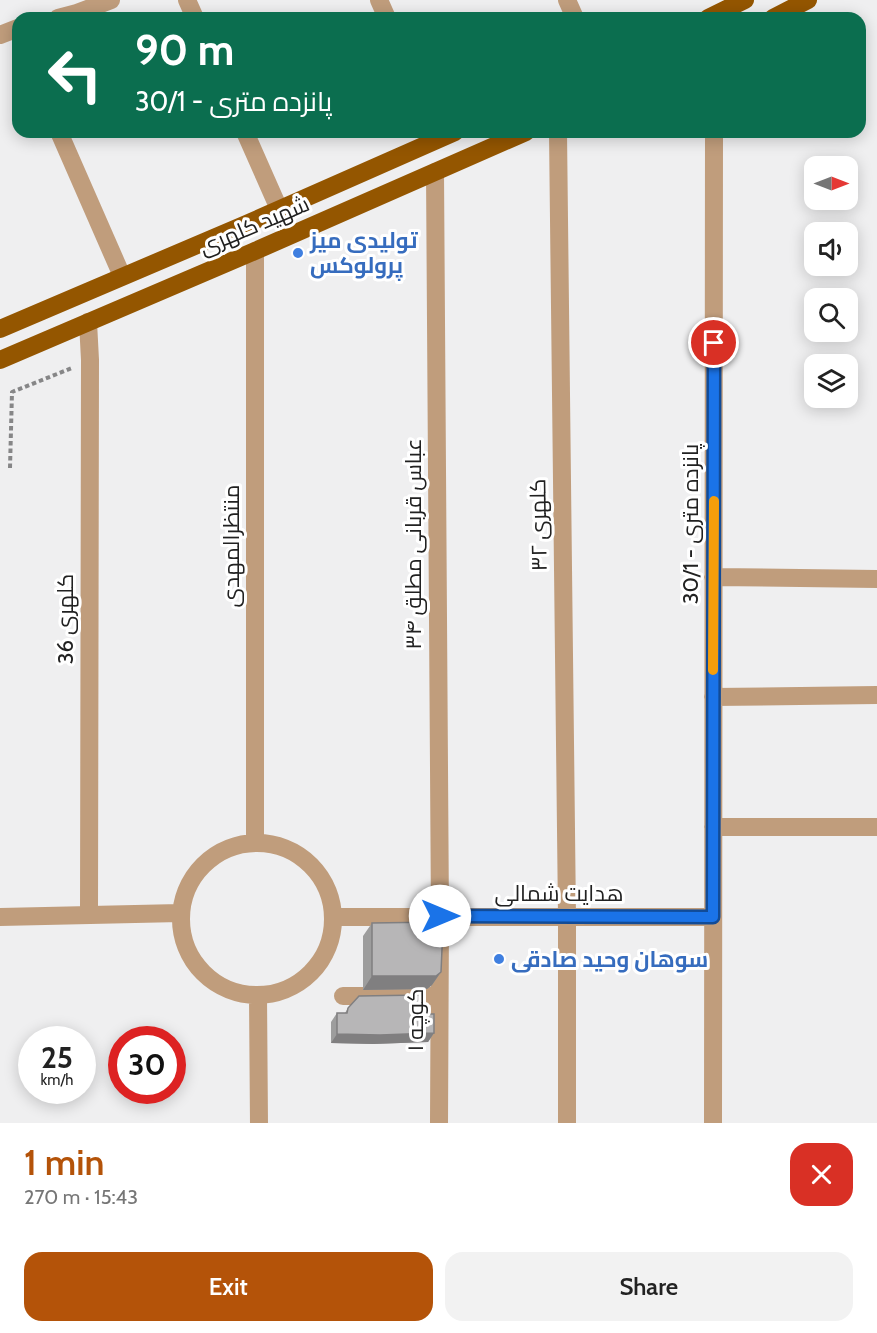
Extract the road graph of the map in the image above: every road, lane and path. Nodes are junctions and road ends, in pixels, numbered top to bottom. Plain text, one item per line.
1 (111, 0) edge
2 (745, 0) edge
3 (808, 0) edge
4 (79, 12) edge
5 (720, 12) edge
6 (785, 12) edge
7 (62, 138) edge
8 (248, 138) edge
9 (434, 138) edge
10 (512, 138) edge
11 (558, 138) edge
12 (714, 138) edge
13 (435, 172) junction
14 (279, 209) junction
15 (255, 251) junction
16 (122, 276) junction
17 (88, 322) junction
18 (0, 329) edge
19 (0, 360) edge
20 (90, 360) junction
21 (10, 468) dead end
22 (713, 577) junction
23 (877, 579) edge
24 (877, 695) edge
25 (713, 697) junction
26 (713, 827) junction
27 (877, 828) edge
28 (255, 841) junction
29 (180, 913) junction
30 (89, 915) junction
31 (333, 916) junction
32 (440, 916) junction
33 (0, 917) edge
34 (567, 917) junction
35 (713, 917) junction
36 (258, 996) junction
37 (343, 996) dead end
38 (439, 996) junction
39 (259, 1123) edge
40 (439, 1123) edge
41 (567, 1123) edge
42 (713, 1123) edge

1 - 4 street
2 - 5 main road
3 - 6 main road
7 - 16 street
8 - 14 street
9 - 14 main road, شهید کلهری
10 - 13 main road, شهید کلهری
11 - 34 street, کلهری ۳۲
12 - 22 street, 30/1 - پانزده متری
13 - 15 main road, شهید کلهری
13 - 32 street, عباس قربانی مطلق ۳۴
14 - 16 main road, شهید کلهری
15 - 17 main road, شهید کلهری
15 - 28 street, منتظرالمهدی
16 - 18 main road, شهید کلهری
17 - 19 main road, شهید کلهری
17 - 20 street, کلهری 36
20 - 21 path
20 - 30 street, کلهری 36
22 - 23 street
22 - 25 street, 30/1 - پانزده متری
24 - 25 street
25 - 26 street, 30/1 - پانزده متری
26 - 27 street
26 - 35 street, 30/1 - پانزده متری
28 - 29 street
28 - 31 street
29 - 30 street
29 - 36 street
30 - 33 street
31 - 32 street, هدایت شمالی
31 - 36 street
32 - 34 street, هدایت شمالی
32 - 38 street, کوچه ۱
34 - 35 street, هدایت شمالی
34 - 41 street, کلهری ۳۲
35 - 42 street, 30/1 - پانزده متری
36 - 39 street
37 - 38 street
38 - 40 street, کوچه ۱

